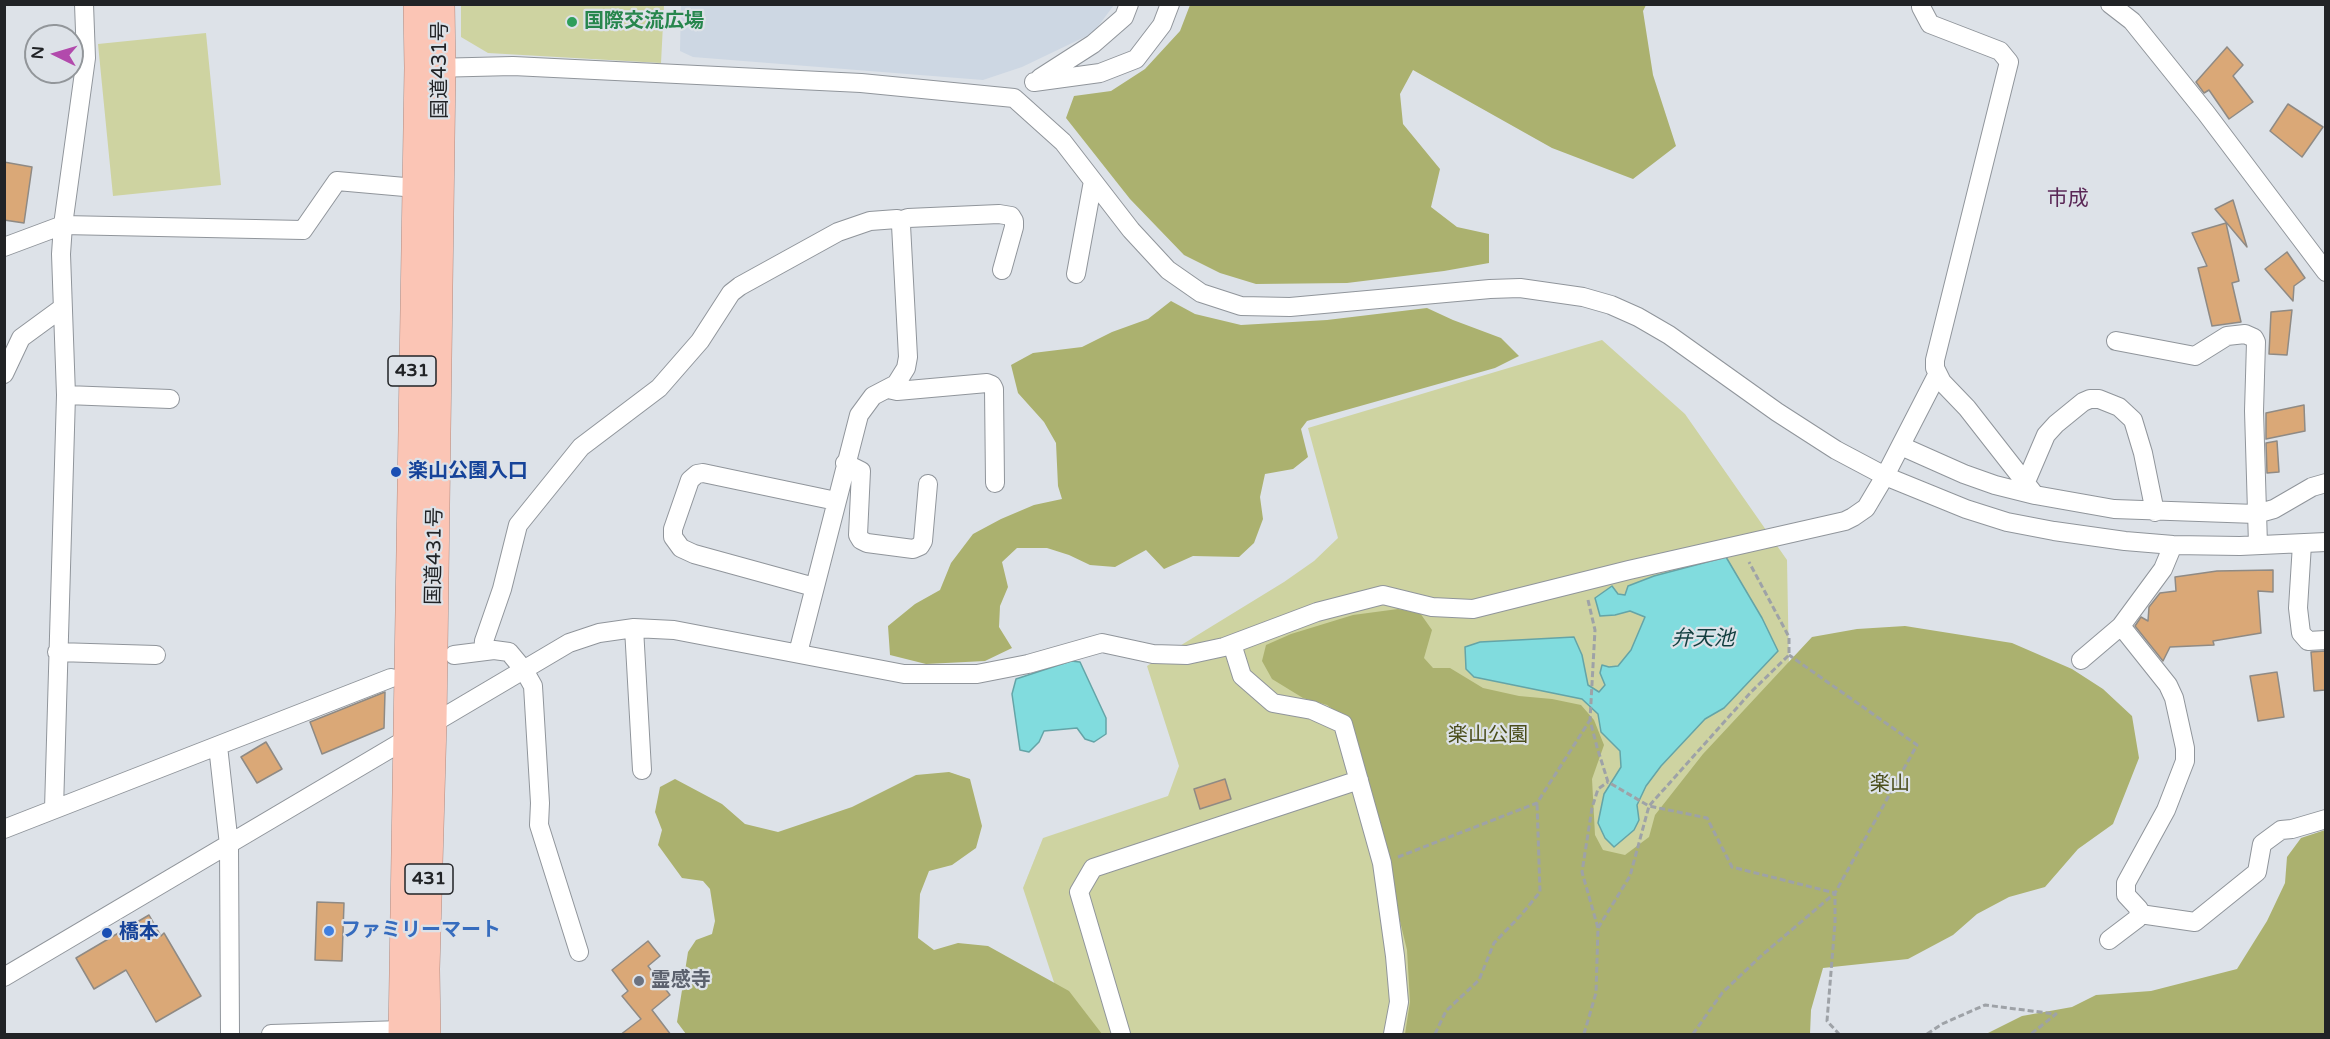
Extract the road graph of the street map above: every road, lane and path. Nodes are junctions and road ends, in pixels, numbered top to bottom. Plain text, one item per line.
1 (84, 4) edge
2 (417, 4) edge
3 (441, 4) edge
4 (1129, 4) edge
5 (1170, 4) edge
6 (1922, 4) edge
7 (2110, 4) edge
8 (430, 68) junction
9 (1034, 82) junction
10 (1014, 98) junction
11 (1093, 181) junction
12 (416, 188) junction
13 (899, 221) junction
14 (63, 225) junction
15 (4, 247) edge
16 (1002, 270) dead end
17 (2325, 272) edge
18 (1076, 274) dead end
19 (62, 308) junction
20 (21, 338) junction
21 (2116, 341) dead end
22 (4, 346) edge
23 (4, 374) edge
24 (1937, 375) junction
25 (888, 389) junction
26 (66, 396) junction
27 (170, 399) dead end
28 (1900, 446) junction
29 (845, 463) junction
30 (1885, 476) junction
31 (995, 483) dead end
32 (2325, 483) edge
33 (928, 484) dead end
34 (2030, 489) junction
35 (836, 501) junction
36 (2155, 512) junction
37 (2256, 514) junction
38 (2325, 542) edge
39 (1740, 543) junction
40 (2302, 544) junction
41 (2173, 545) junction
42 (2258, 545) junction
43 (1589, 580) junction
44 (814, 587) junction
45 (2121, 626) junction
46 (634, 628) junction
47 (2325, 640) edge
48 (1232, 644) junction
49 (483, 651) junction
50 (57, 652) junction
51 (798, 653) junction
52 (156, 655) dead end
53 (454, 655) dead end
54 (1789, 655) junction
55 (2081, 660) dead end
56 (524, 669) junction
57 (391, 678) dead end
58 (1590, 720) junction
59 (433, 723) junction
60 (408, 738) junction
61 (218, 746) junction
62 (642, 770) dead end
63 (1359, 780) junction
64 (1608, 782) junction
65 (1537, 803) junction
66 (1649, 806) junction
67 (54, 809) junction
68 (2325, 819) edge
69 (4, 829) edge
70 (229, 845) junction
71 (1382, 863) junction
72 (1835, 893) junction
73 (2140, 914) junction
74 (1598, 928) junction
75 (2109, 940) dead end
76 (579, 952) dead end
77 (4, 977) edge
78 (410, 1033) edge
79 (230, 1035) edge
80 (271, 1035) edge
81 (1121, 1035) edge
82 (1394, 1035) edge
83 (1435, 1035) edge
84 (1584, 1035) edge
85 (1692, 1035) edge
86 (1839, 1035) edge
87 (1928, 1035) edge
88 (2031, 1035) edge

1 - 14 street
2 - 8 highway, 国道431号 / 431
3 - 8 highway, 国道431号 / 431
4 - 9 street
5 - 9 street
6 - 24 street
7 - 17 street
8 - 10 street
8 - 12 highway, 国道431号 / 431
8 - 59 highway, 国道431号 / 431
9 - 10 street
10 - 11 street
11 - 18 street
11 - 30 street
12 - 14 street
12 - 60 highway, 国道431号 / 431
13 - 16 street
13 - 25 street
13 - 49 street
14 - 15 street
14 - 19 street
19 - 20 street
19 - 26 street
20 - 22 street
20 - 23 street
21 - 37 street
24 - 28 street
24 - 34 street
25 - 29 street
25 - 31 street
26 - 27 street
26 - 50 street
28 - 30 street
28 - 34 street
29 - 33 street
29 - 35 street
30 - 39 street
30 - 41 street
32 - 37 street
34 - 36 street
34 - 36 street
35 - 44 street
35 - 44 street
36 - 37 street
37 - 42 street
38 - 40 street
39 - 43 street
39 - 54 path
40 - 42 street
40 - 47 street
41 - 42 street
41 - 45 street
43 - 48 street
43 - 58 path
44 - 51 street
45 - 55 street
45 - 73 street
46 - 51 street
46 - 56 street
46 - 62 street
48 - 51 street
48 - 63 street
49 - 53 street
49 - 56 street
50 - 52 street
50 - 67 street
54 - 66 path
54 - 72 path
56 - 59 street
56 - 76 street
57 - 61 street
58 - 64 path
58 - 65 path
59 - 60 street
59 - 78 highway, 国道431号 / 431
60 - 70 street
60 - 78 highway, 国道431号 / 431
61 - 67 street
61 - 70 street
63 - 71 street
63 - 81 street
64 - 66 path
64 - 74 path
65 - 71 path
65 - 83 path
66 - 72 path
66 - 74 path
67 - 69 street
68 - 73 street
70 - 77 street
70 - 79 street
71 - 82 street
72 - 85 path
72 - 86 path
73 - 75 street
74 - 84 path
78 - 80 street
87 - 88 path

